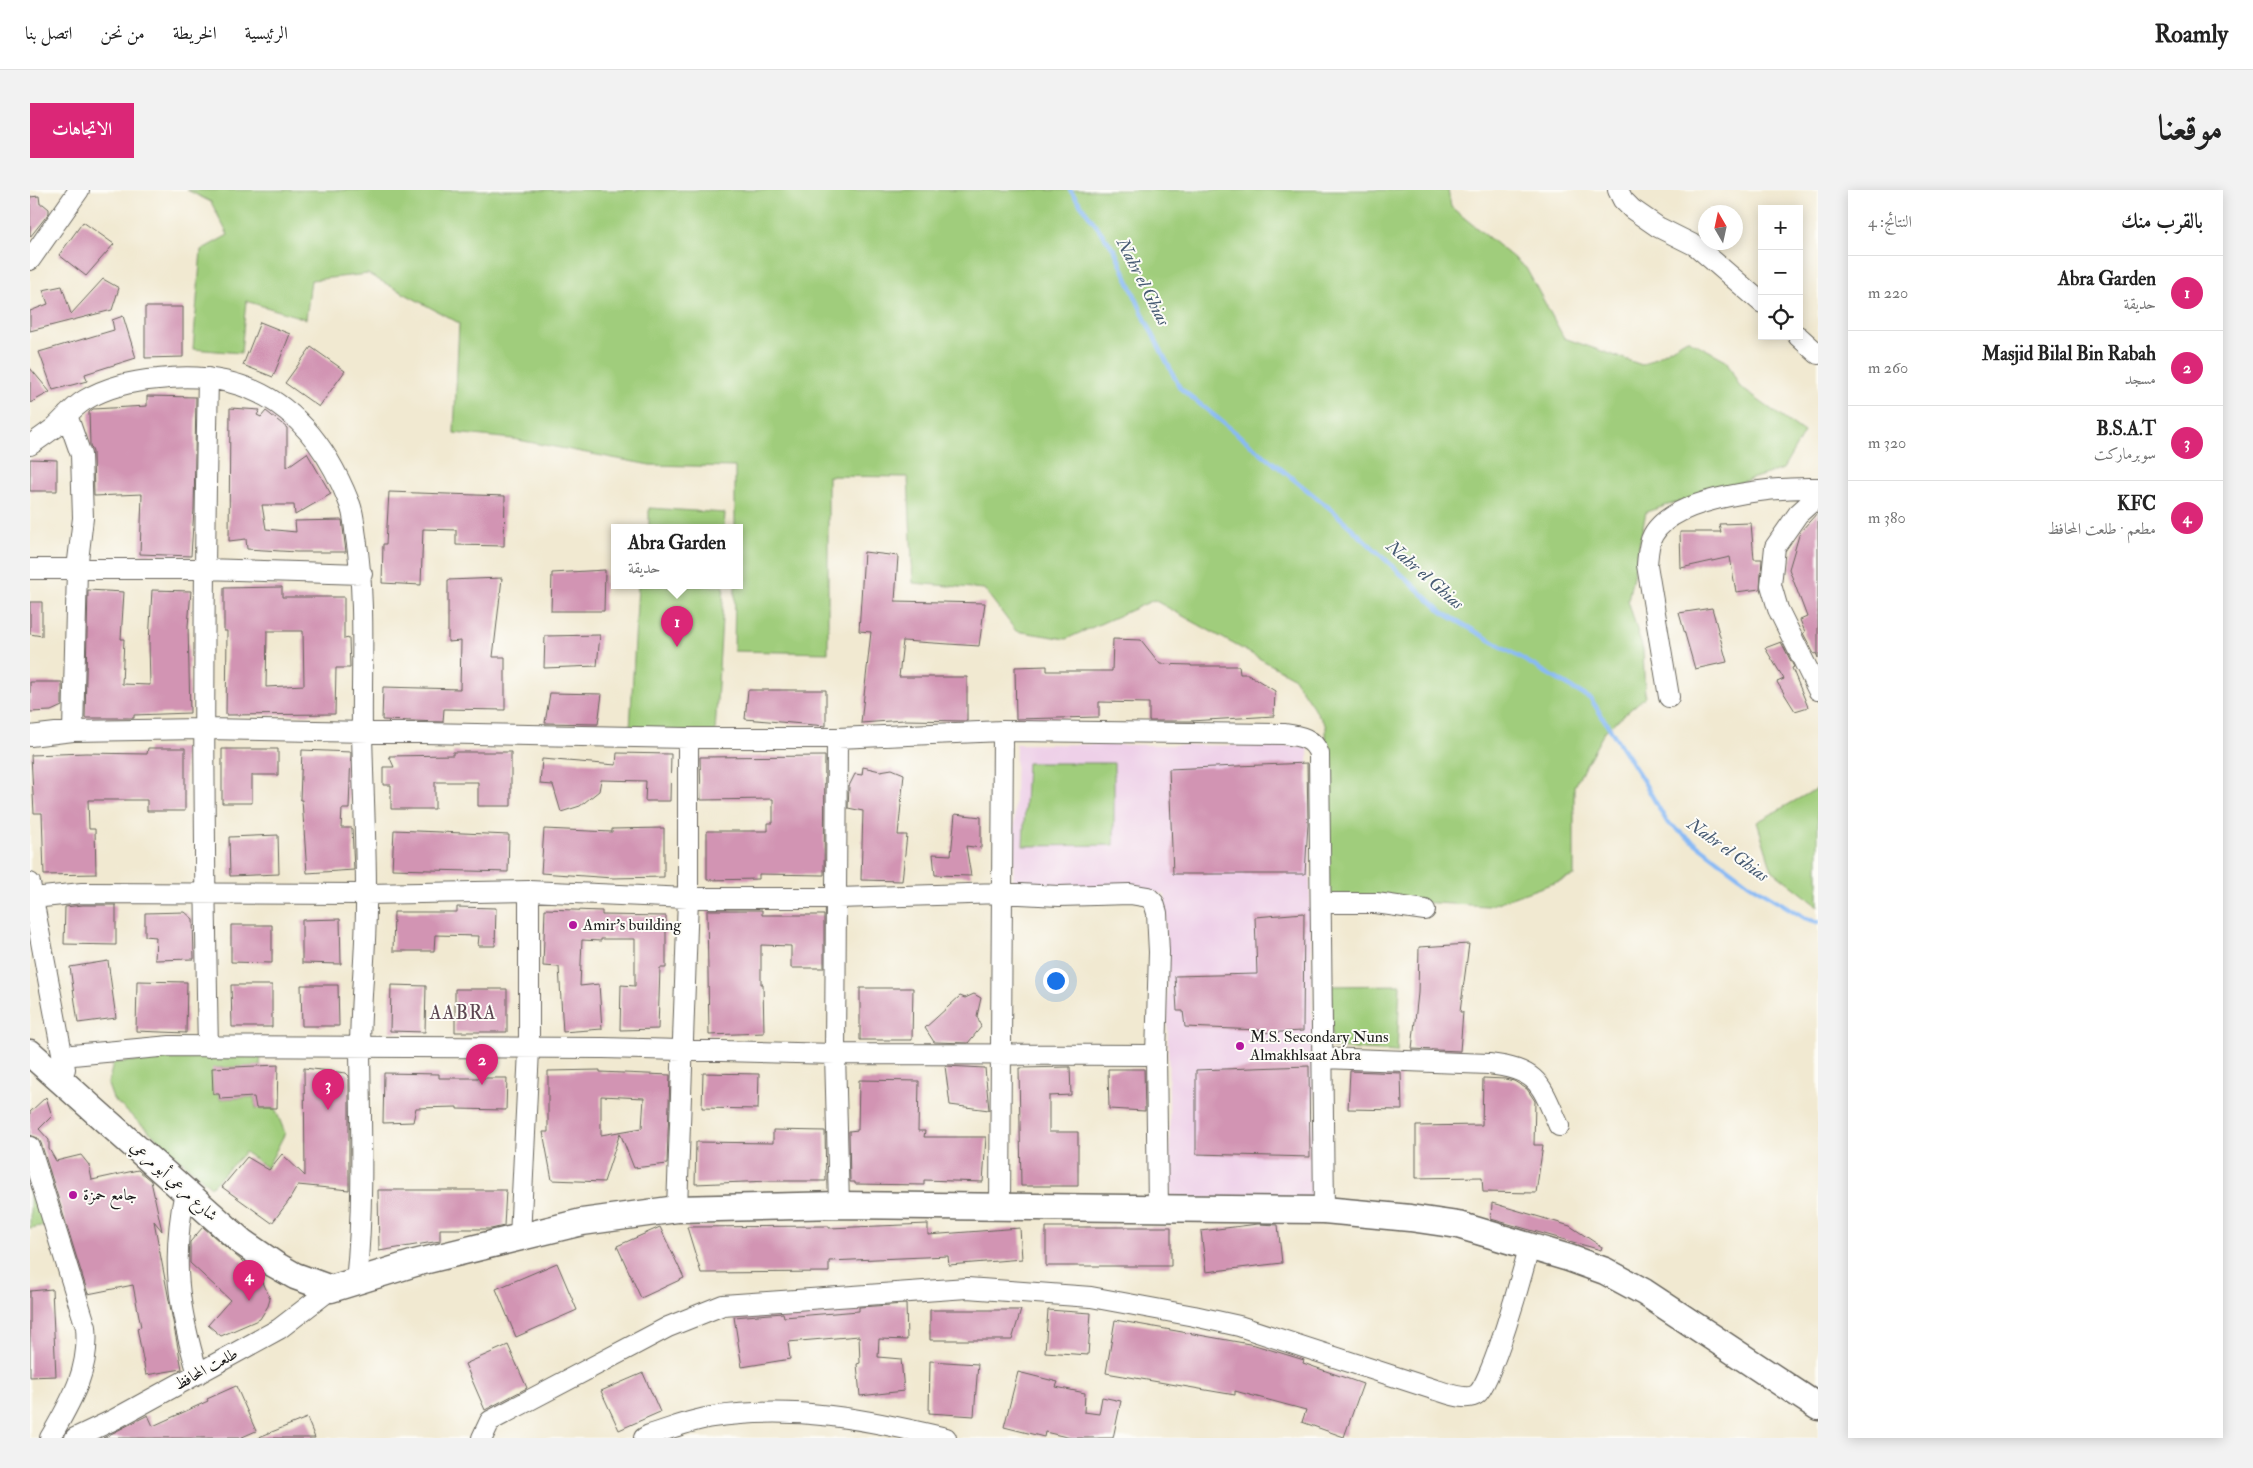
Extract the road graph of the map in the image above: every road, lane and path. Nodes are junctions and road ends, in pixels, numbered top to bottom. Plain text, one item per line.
1 (79, 190) edge
2 (1618, 190) edge
3 (30, 260) edge
4 (1758, 300) edge
5 (1802, 340) edge
6 (1818, 354) edge
7 (208, 378) junction
8 (67, 415) junction
9 (30, 445) edge
10 (1818, 488) edge
11 (1818, 496) edge
12 (30, 569) edge
13 (77, 569) junction
14 (204, 569) junction
15 (362, 574) junction
16 (1818, 690) edge
17 (1669, 697) dead end
18 (203, 729) junction
19 (74, 731) junction
20 (1003, 731) junction
21 (362, 732) junction
22 (30, 736) edge
23 (688, 738) junction
24 (837, 738) junction
25 (32, 891) edge
26 (529, 891) junction
27 (205, 893) junction
28 (1001, 893) junction
29 (366, 894) junction
30 (688, 898) junction
31 (838, 898) junction
32 (1321, 903) junction
33 (1425, 910) dead end
34 (208, 1047) junction
35 (360, 1048) junction
36 (529, 1050) junction
37 (683, 1051) junction
38 (30, 1053) edge
39 (1000, 1053) junction
40 (835, 1054) junction
41 (1156, 1055) junction
42 (62, 1056) junction
43 (1323, 1058) junction
44 (68, 1086) junction
45 (1559, 1126) dead end
46 (30, 1147) edge
47 (185, 1190) junction
48 (839, 1205) junction
49 (1000, 1206) junction
50 (1158, 1208) junction
51 (677, 1209) junction
52 (1324, 1210) junction
53 (520, 1236) junction
54 (1529, 1248) junction
55 (356, 1282) junction
56 (331, 1289) junction
57 (198, 1374) junction
58 (1818, 1407) edge
59 (50, 1438) edge
60 (75, 1438) edge
61 (482, 1438) edge
62 (644, 1438) edge
63 (946, 1438) edge

1 - 3 street
2 - 4 street
5 - 6 street
7 - 8 street
7 - 14 street
7 - 15 street
8 - 9 street
8 - 13 street
10 - 17 street
11 - 16 street
12 - 13 street
13 - 14 street
13 - 19 street
14 - 15 street
14 - 18 street
15 - 21 street
18 - 19 street
18 - 21 street
18 - 27 street
19 - 22 street
20 - 24 street
20 - 28 street
20 - 32 street
21 - 23 street
21 - 29 street
23 - 24 street
23 - 30 street
24 - 31 street
25 - 27 street
25 - 42 street
26 - 29 street
26 - 30 street
26 - 36 street
27 - 29 street
27 - 34 street
28 - 31 street
28 - 39 street
28 - 41 street
29 - 35 street
30 - 31 street
30 - 37 street
31 - 40 street
32 - 33 street
32 - 43 street
34 - 35 street
34 - 42 street
35 - 36 street
35 - 55 street
36 - 37 street
36 - 53 street
37 - 40 street
37 - 51 street
38 - 44 main road, شارع مرعي أبو مرعي
39 - 40 street
39 - 41 street
39 - 49 street
40 - 48 street
41 - 50 street
42 - 44 street
43 - 45 street
43 - 52 street
44 - 47 main road, شارع مرعي أبو مرعي
46 - 59 street
47 - 56 main road, شارع مرعي أبو مرعي
47 - 57 street
48 - 49 main road
48 - 51 main road
49 - 50 main road
50 - 52 main road
51 - 53 main road
52 - 54 main road
53 - 55 main road
54 - 58 main road
54 - 61 street
55 - 56 main road
56 - 57 street, طلعت المحافظ
57 - 60 street, طلعت المحافظ
62 - 63 street

